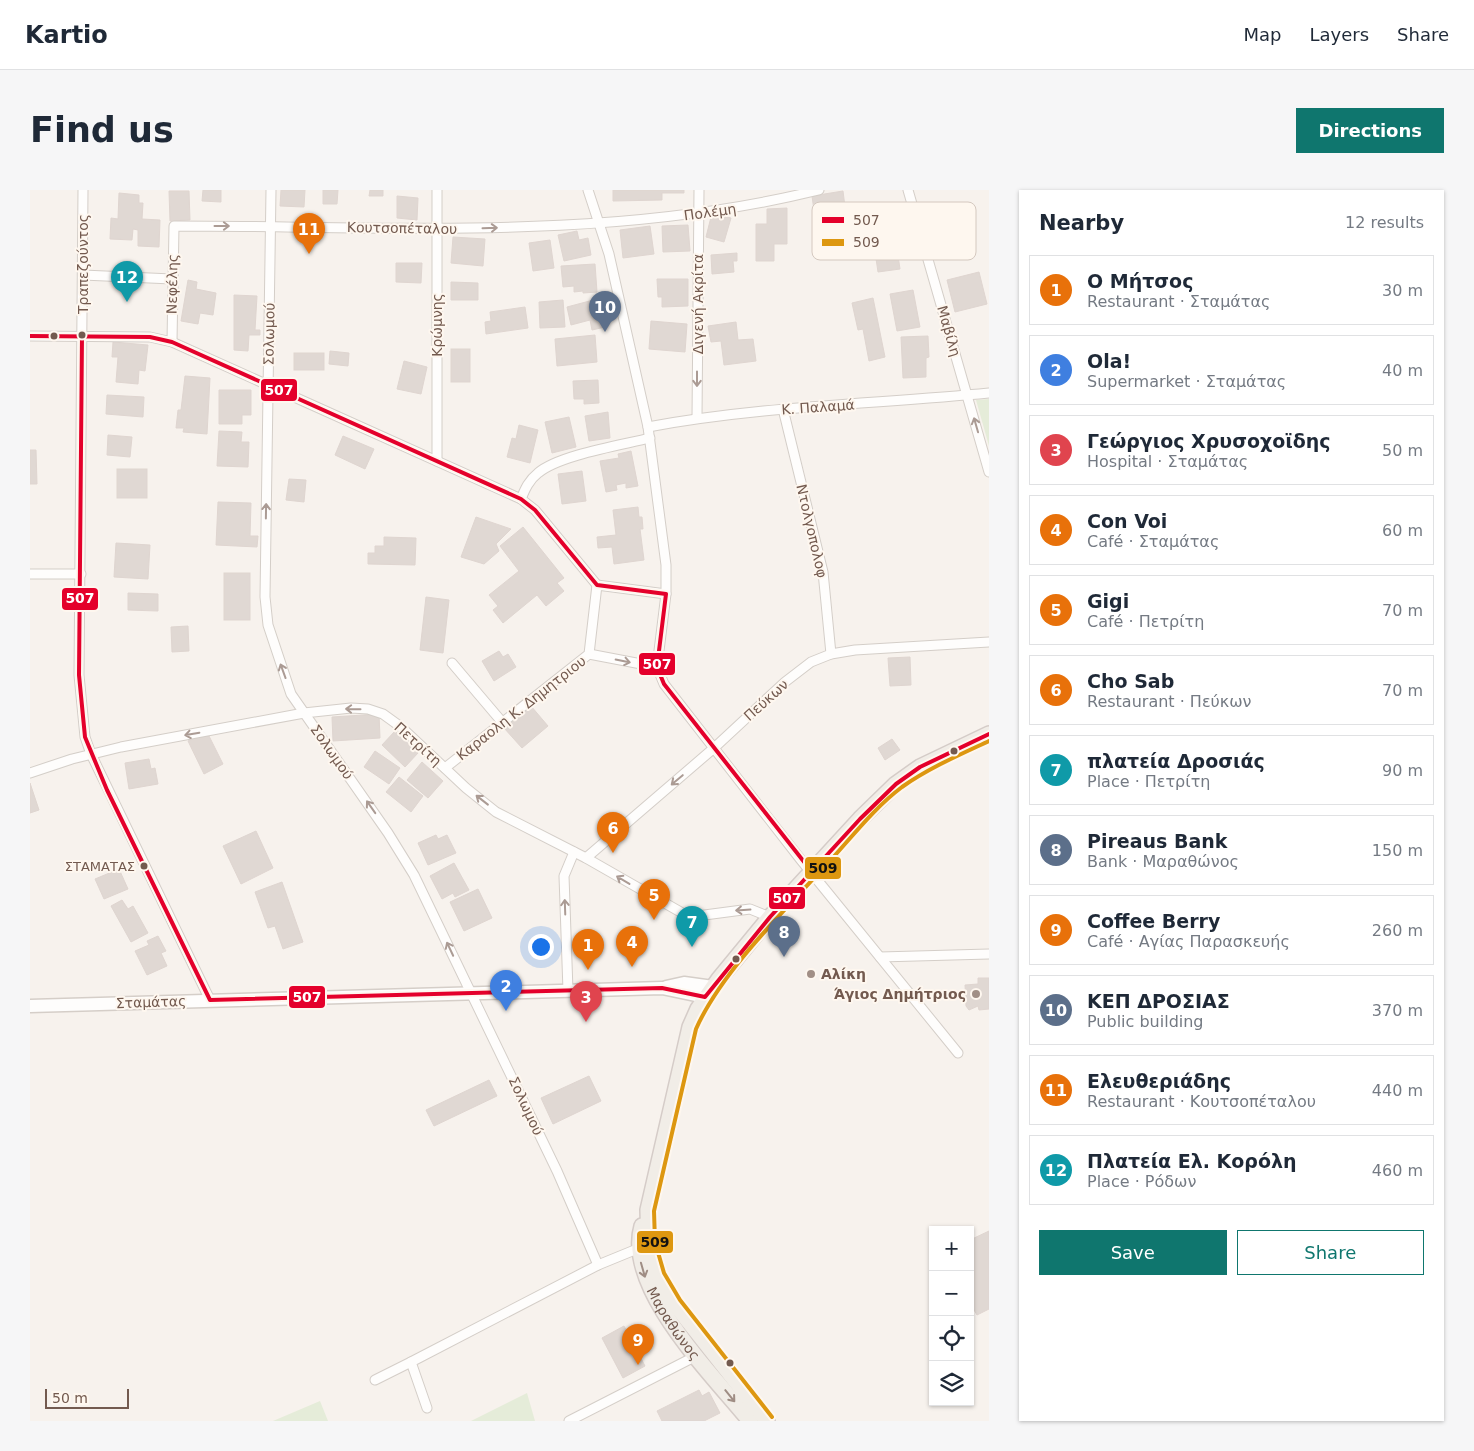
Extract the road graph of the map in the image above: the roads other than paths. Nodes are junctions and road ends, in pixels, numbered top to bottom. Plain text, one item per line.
1 (83, 190) edge
2 (271, 190) edge
3 (437, 190) edge
4 (588, 190) edge
5 (699, 190) edge
6 (819, 190) edge
7 (698, 214) junction
8 (600, 224) junction
9 (174, 226) joint
10 (271, 226) junction
11 (437, 230) junction
12 (928, 260) edge
13 (83, 275) junction
14 (172, 279) junction
15 (82, 335) junction
16 (30, 336) edge
17 (172, 342) junction
18 (268, 386) junction
19 (989, 393) edge
20 (967, 395) junction
21 (783, 409) junction
22 (697, 418) junction
23 (648, 427) junction
24 (650, 438) junction
25 (437, 461) junction
26 (989, 472) edge
27 (521, 499) junction
28 (30, 574) edge
29 (81, 574) junction
30 (597, 586) junction
31 (666, 594) junction
32 (989, 642) edge
33 (589, 654) junction
34 (831, 654) junction
35 (452, 663) dead end
36 (657, 668) junction
37 (304, 713) junction
38 (502, 722) junction
39 (989, 734) edge
40 (714, 748) junction
41 (91, 754) junction
42 (445, 768) junction
43 (30, 773) edge
44 (574, 852) junction
45 (586, 858) junction
46 (812, 872) junction
47 (770, 917) junction
48 (989, 954) edge
49 (880, 957) junction
50 (568, 990) junction
51 (709, 992) junction
52 (470, 993) junction
53 (210, 1000) junction
54 (30, 1006) edge
55 (958, 1053) dead end
56 (644, 1246) junction
57 (598, 1265) junction
58 (709, 1346) junction
59 (696, 1355) junction
60 (411, 1362) junction
61 (723, 1363) junction
62 (375, 1380) dead end
63 (427, 1408) dead end
64 (569, 1421) edge
65 (750, 1421) edge
66 (767, 1421) edge

1 - 13 street, Τραπεζούντος
2 - 10 street, Σολωμού
3 - 11 street, Κρώμνης
4 - 8 street
5 - 7 street, Διγενή Ακρίτα
6 - 7 street, Πολέμη
7 - 8 street, Πολέμη
7 -> 22 street, Διγενή Ακρίτα
11 -> 8 street, Κουτσοπέταλου
8 - 23 street
9 -> 10 street, Κουτσοπέταλου
9 - 14 street, Νεφέλης
10 - 11 street, Κουτσοπέταλου
10 - 18 street, Σολωμού
11 - 25 street, Κρώμνης
12 - 20 street, Μαβίλη
13 - 14 street
13 - 15 street, Τραπεζούντος
14 - 17 street, Νεφέλης
15 - 16 street
15 - 17 street
15 - 29 street, Τραπεζούντος
17 - 18 street
18 - 25 street
37 -> 18 street, Σολωμού
19 - 20 street, Κ. Παλαμά
20 - 21 street, Κ. Παλαμά
26 -> 20 street, Μαβίλη
21 - 22 street, Κ. Παλαμά
21 - 34 street, Ντολγοπολοφ
22 - 23 street, Κ. Παλαμά
23 - 24 street
24 - 27 street
24 - 31 street
25 - 27 street
27 - 30 street
28 - 29 street
29 - 41 street, Τραπεζούντος
30 - 31 street
30 - 33 street, Καραολη Κ. Δημητριου
31 - 36 street
32 - 34 street, Πεύκων
33 -> 36 street
33 - 38 street, Καραολη Κ. Δημητριου
34 - 40 street, Πεύκων
35 - 38 street
36 - 40 street
37 -> 41 street, Πετρίτη
42 -> 37 street, Πετρίτη
52 -> 37 street, Σολωμού
38 - 42 street, Καραολη Κ. Δημητριου
39 - 46 main road, Μαραθώνος
40 -> 45 street, Πεύκων
40 - 46 street
41 - 43 street, Πετρίτη
41 - 53 street, Τραπεζούντος
44 -> 42 street, Πετρίτη
44 - 45 street, Πετρίτη
50 -> 44 street
47 -> 45 street, Πετρίτη
46 - 47 main road, Μαραθώνος
46 - 49 street
47 - 51 main road, Μαραθώνος
48 - 49 street
49 - 55 street
50 - 51 street, Σταμάτας
50 - 52 street, Σταμάτας
51 - 56 main road, Μαραθώνος
52 - 53 street, Σταμάτας
52 - 57 street, Σολωμού
53 - 54 street, Σταμάτας
56 - 57 street
56 - 58 main road, Μαραθώνος
56 -> 59 main road, Μαραθώνος
57 - 60 street
58 - 59 street
58 - 61 main road, Μαραθώνος
59 - 61 street
59 - 64 street
59 -> 65 main road, Μαραθώνος
60 - 62 street
60 - 63 street
61 - 66 main road, Μαραθώνος

